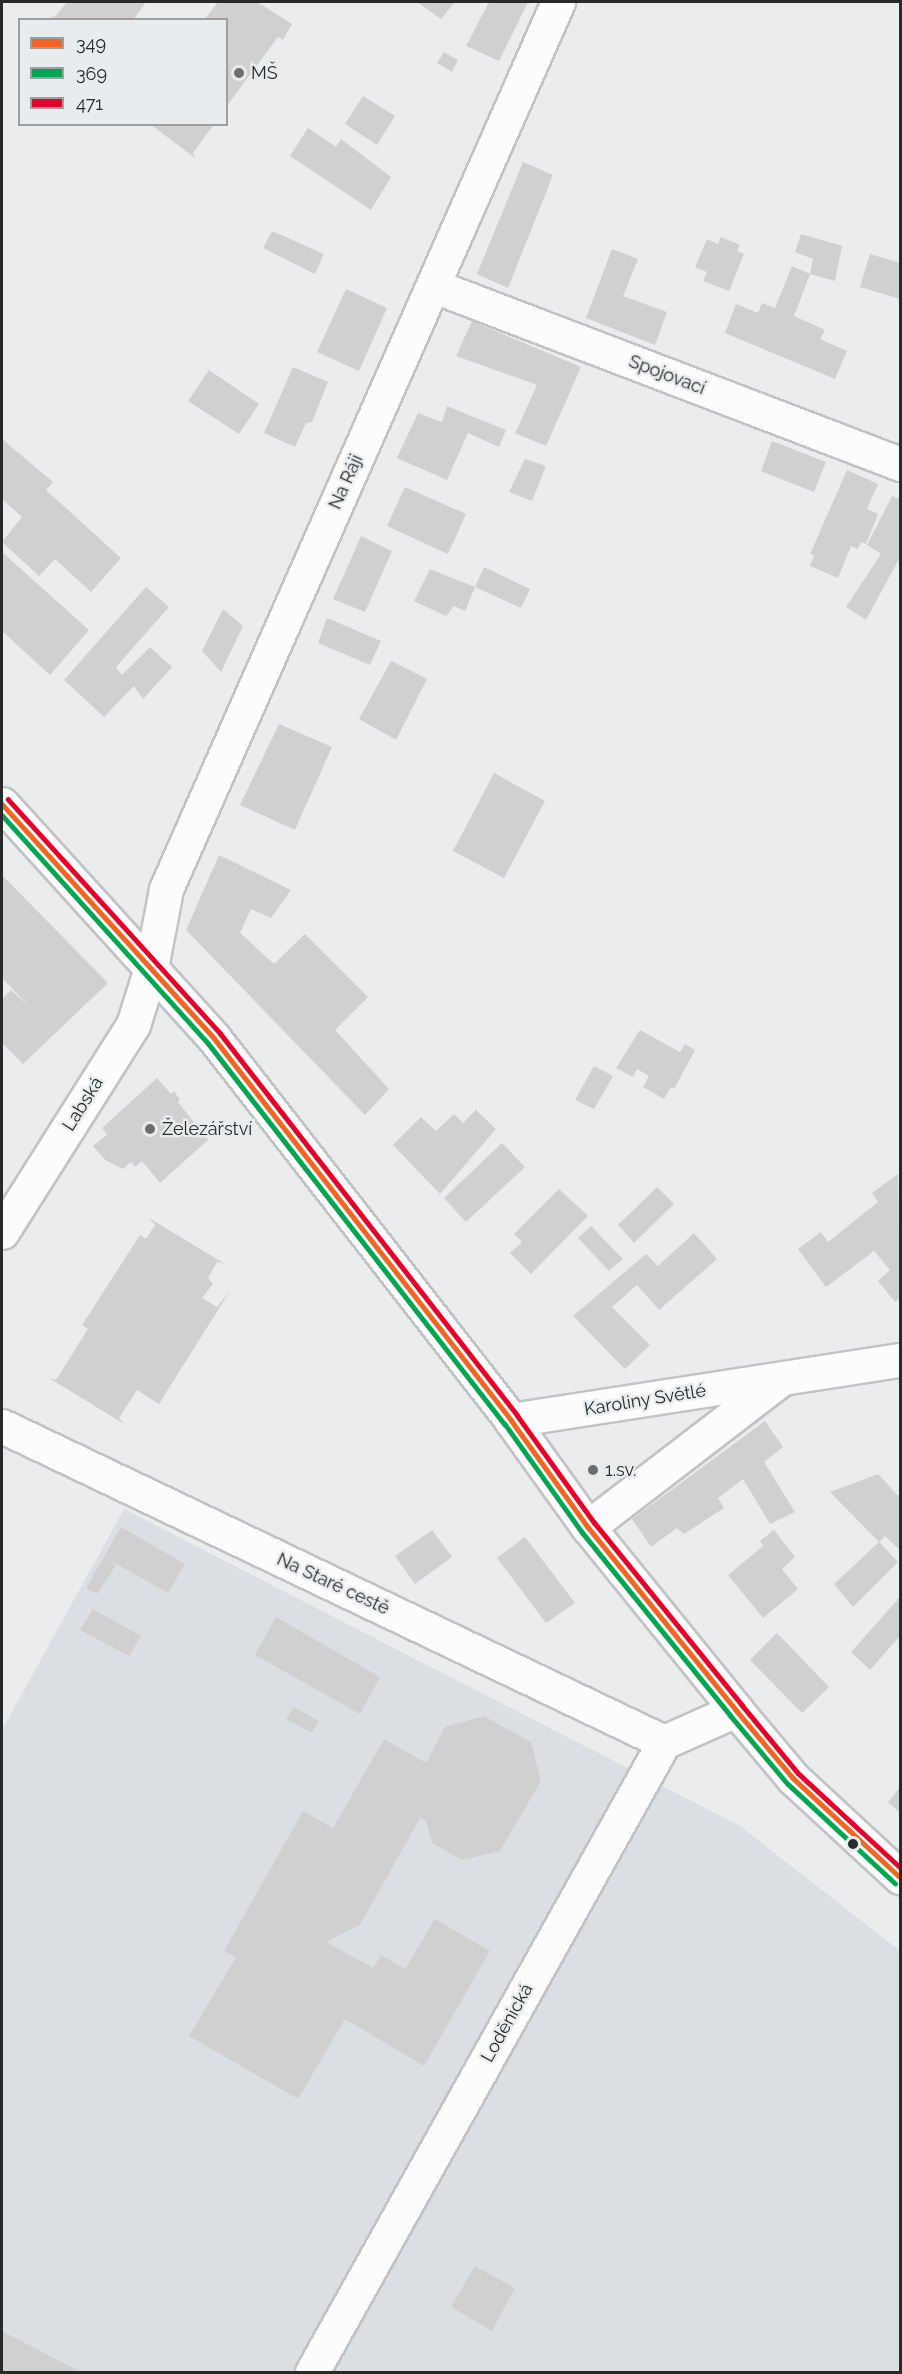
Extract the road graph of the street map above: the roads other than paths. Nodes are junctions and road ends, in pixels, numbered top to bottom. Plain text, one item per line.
1 (558, 2) edge
2 (434, 286) junction
3 (900, 464) edge
4 (2, 804) edge
5 (151, 968) junction
6 (2, 1233) edge
7 (900, 1360) edge
8 (780, 1380) junction
9 (511, 1420) junction
10 (2, 1426) edge
11 (588, 1527) junction
12 (736, 1710) junction
13 (664, 1742) junction
14 (900, 1877) edge
15 (312, 2373) edge

1 - 2 street, Na Ráji
2 - 3 street, Spojovací
2 - 5 street, Na Ráji
4 - 5 street
5 - 6 street, Labská
5 - 9 street
7 - 8 street, Karoliny Světlé
8 - 9 street, Karoliny Světlé
8 - 11 street, Karoliny Světlé
9 - 11 street
10 - 13 street, Na Staré cestě
11 - 12 street
12 - 13 street
12 - 14 street
13 - 15 street, Loděnická

